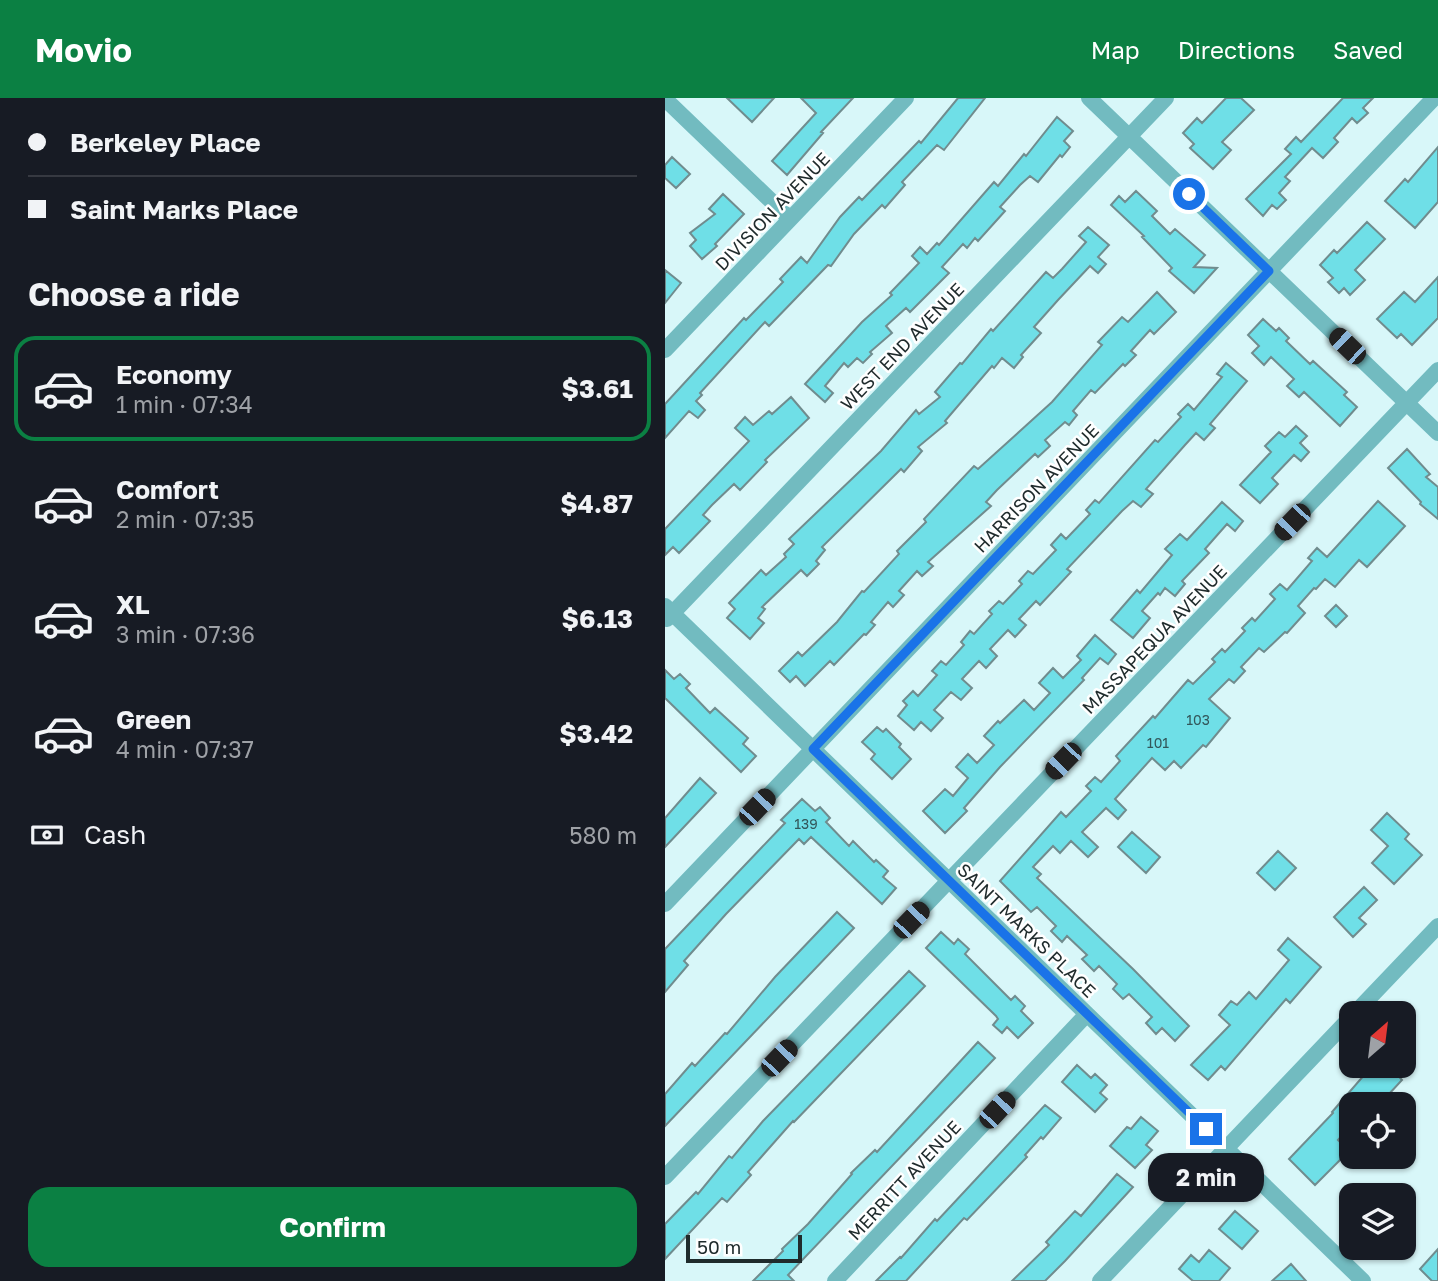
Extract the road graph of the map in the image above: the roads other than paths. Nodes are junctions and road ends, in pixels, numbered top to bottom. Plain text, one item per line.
1 (906, 98) edge
2 (1089, 98) edge
3 (1166, 98) edge
4 (1434, 98) edge
5 (665, 99) edge
6 (1129, 137) junction
7 (790, 219) junction
8 (1269, 271) junction
9 (665, 350) edge
10 (1438, 370) edge
11 (1406, 403) junction
12 (1438, 433) edge
13 (667, 614) edge
14 (813, 749) junction
15 (949, 881) junction
16 (665, 904) edge
17 (1438, 926) edge
18 (1366, 1001) edge
19 (1087, 1014) junction
20 (1339, 1030) edge
21 (1226, 1148) junction
22 (665, 1177) edge
23 (835, 1281) edge
24 (1100, 1281) edge
25 (1363, 1281) edge

1 - 7 street, DIVISION AVENUE
2 - 6 street
3 - 6 street, WEST END AVENUE
4 - 8 street, HARRISON AVENUE
5 - 7 street
6 - 8 street
6 - 13 street, WEST END AVENUE
7 - 9 street, DIVISION AVENUE
8 - 11 street
8 - 14 street, HARRISON AVENUE
10 - 11 street, MASSAPEQUA AVENUE
11 - 12 street
11 - 15 street, MASSAPEQUA AVENUE
13 - 14 street, SAINT MARKS PLACE
14 - 15 street, SAINT MARKS PLACE
14 - 16 street, HARRISON AVENUE
15 - 19 street, SAINT MARKS PLACE
15 - 22 street, MASSAPEQUA AVENUE
17 - 18 street
19 - 21 street, SAINT MARKS PLACE
19 - 23 street, MERRITT AVENUE
20 - 21 street
21 - 24 street
21 - 25 street, SAINT MARKS PLACE

